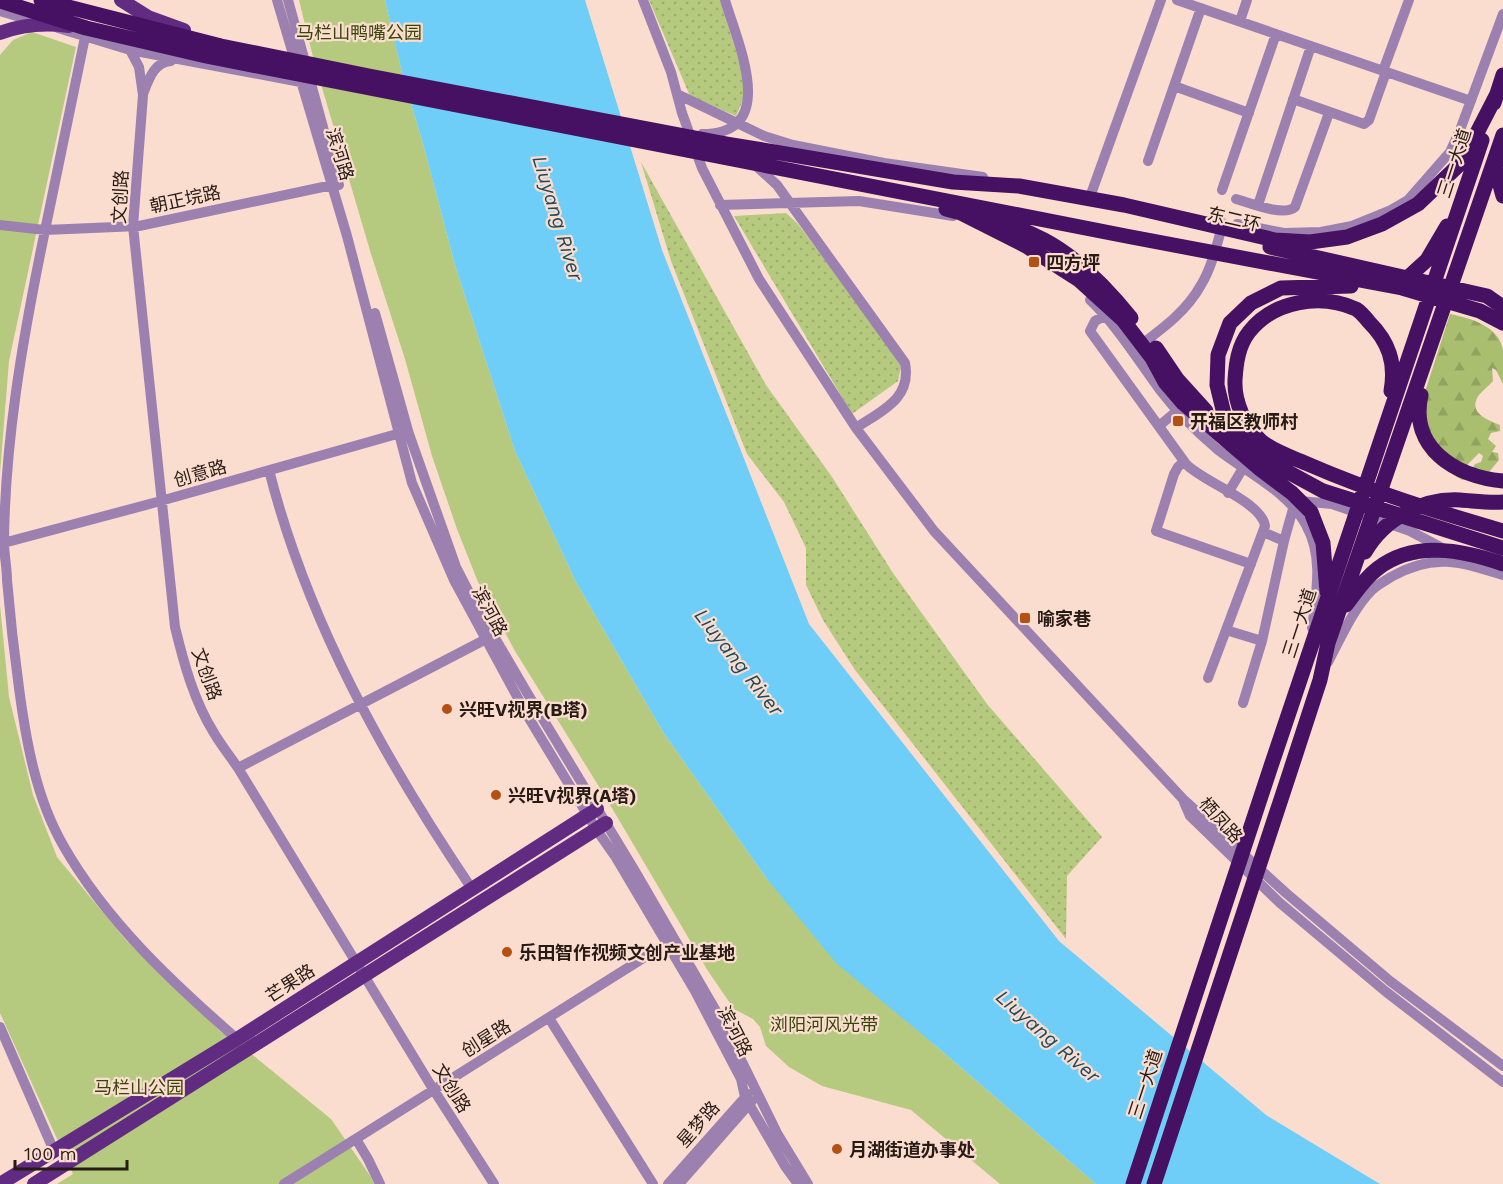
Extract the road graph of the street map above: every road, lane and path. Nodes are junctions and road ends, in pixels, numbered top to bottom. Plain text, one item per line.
1 (20, 0) edge
2 (41, 0) edge
3 (121, 0) edge
4 (277, 0) edge
5 (288, 0) edge
6 (643, 0) edge
7 (725, 0) edge
8 (1161, 0) edge
9 (1177, 0) edge
10 (1247, 0) edge
11 (1409, 0) edge
12 (0, 1) edge
13 (1201, 8) junction
14 (0, 11) edge
15 (1503, 14) edge
16 (1240, 21) junction
17 (86, 32) junction
18 (0, 33) edge
19 (1276, 34) junction
20 (1311, 46) junction
21 (129, 50) junction
22 (242, 50) junction
23 (176, 60) junction
24 (302, 69) junction
25 (1384, 71) junction
26 (1503, 75) edge
27 (306, 83) junction
28 (1174, 86) junction
29 (676, 93) junction
30 (143, 94) junction
31 (1497, 94) junction
32 (1293, 99) junction
33 (1471, 101) junction
34 (1248, 113) junction
35 (1329, 113) junction
36 (680, 134) junction
37 (1503, 135) edge
38 (1503, 141) edge
39 (1148, 161) dead end
40 (754, 164) junction
41 (809, 174) junction
42 (953, 182) junction
43 (335, 184) junction
44 (1222, 190) dead end
45 (1091, 194) junction
46 (1503, 194) edge
47 (1236, 199) dead end
48 (1462, 200) junction
49 (959, 202) junction
50 (720, 206) junction
51 (1258, 206) junction
52 (1223, 222) junction
53 (0, 225) edge
54 (133, 226) junction
55 (45, 230) junction
56 (1503, 307) edge
57 (1106, 315) junction
58 (1503, 323) edge
59 (1431, 348) junction
60 (1132, 351) junction
61 (1178, 410) junction
62 (1159, 426) junction
63 (856, 428) junction
64 (1385, 429) junction
65 (403, 432) junction
66 (1259, 458) junction
67 (1184, 461) junction
68 (1243, 468) junction
69 (269, 471) junction
70 (1503, 481) edge
71 (1228, 493) junction
72 (1285, 500) junction
73 (162, 501) junction
74 (1503, 502) edge
75 (1293, 509) junction
76 (1263, 532) junction
77 (1502, 539) edge
78 (1284, 541) junction
79 (2, 543) edge
80 (1251, 564) junction
81 (1470, 564) junction
82 (1503, 564) edge
83 (1351, 575) junction
84 (1503, 575) edge
85 (1327, 603) junction
86 (1226, 630) junction
87 (489, 637) junction
88 (1262, 641) junction
89 (1328, 643) junction
90 (1309, 657) junction
91 (1208, 678) dead end
92 (1320, 680) junction
93 (1243, 703) dead end
94 (360, 704) junction
95 (238, 768) junction
96 (1183, 799) junction
97 (592, 812) junction
98 (601, 826) junction
99 (472, 889) junction
100 (671, 941) junction
101 (357, 962) junction
102 (364, 976) junction
103 (549, 1017) junction
104 (0, 1027) edge
105 (237, 1039) junction
106 (1503, 1066) edge
107 (1503, 1082) edge
108 (434, 1090) junction
109 (756, 1091) junction
110 (747, 1101) junction
111 (356, 1139) junction
112 (54, 1150) junction
113 (0, 1184) edge
114 (34, 1184) edge
115 (284, 1184) edge
116 (380, 1184) edge
117 (494, 1184) edge
118 (653, 1184) edge
119 (668, 1184) edge
120 (679, 1184) edge
121 (798, 1184) edge
122 (808, 1184) edge
123 (1133, 1184) edge
124 (1154, 1184) edge

1 - 24 street
2 - 22 highway
3 - 22 main road
4 - 24 street, 滨河路
5 - 24 street, 滨河路
6 - 29 street
7 - 36 street
8 - 45 street
9 - 13 street
10 - 16 street
11 - 25 street
12 - 17 highway
13 - 16 street
13 - 28 street
14 - 17 street
15 - 33 street
16 - 19 street
17 - 18 main road
17 - 21 street
17 - 40 highway
17 - 55 street
19 - 20 street
19 - 34 street
20 - 25 street
20 - 32 street
21 - 23 street
21 - 30 street, 文创路
22 - 36 highway
23 - 27 street
23 - 30 street, 文创路
24 - 27 street, 滨河路
25 - 33 street
25 - 35 street
26 - 31 highway, 三一大道
27 - 43 street, 滨河路
28 - 34 street
28 - 39 street
29 - 45 street
29 - 50 street
30 - 54 street, 文创路
31 - 42 highway
31 - 48 highway, 三一大道
32 - 35 street
32 - 51 street
33 - 52 street
34 - 44 street
35 - 51 street
36 - 42 highway
37 - 59 highway, 三一大道
38 - 46 highway
40 - 41 highway
40 - 63 street
41 - 49 highway
41 - 85 highway
42 - 56 highway, 东二环
43 - 54 street, 朝正垸路
43 - 65 street, 滨河路
45 - 52 street
47 - 51 street
48 - 64 highway, 三一大道
48 - 66 highway
49 - 58 highway
49 - 66 highway
50 - 57 street
50 - 63 street
52 - 60 street
53 - 55 street, 朝正垸路
54 - 55 street, 朝正垸路
54 - 73 street, 文创路
55 - 79 street
57 - 60 street
57 - 62 street
59 - 70 highway
59 - 83 highway, 三一大道
60 - 61 street
61 - 62 street
61 - 68 street
62 - 67 street
63 - 96 street
64 - 77 highway
64 - 85 highway, 三一大道
65 - 69 street, 创意路
65 - 87 street, 滨河路
66 - 77 highway
67 - 71 street
67 - 80 street
68 - 71 street
68 - 72 street
69 - 73 street, 创意路
69 - 94 street
71 - 76 street
72 - 75 street
72 - 81 street
73 - 79 street, 创意路
73 - 95 street, 文创路
74 - 83 highway
75 - 78 street
75 - 90 street
76 - 78 street
76 - 80 street
78 - 88 street
79 - 105 street
80 - 86 street
81 - 84 street
81 - 92 street
82 - 89 highway
83 - 89 highway, 三一大道
85 - 90 highway, 三一大道
86 - 88 street
86 - 91 street
87 - 94 street
87 - 97 street, 滨河路
88 - 93 street
89 - 92 highway, 三一大道
90 - 123 highway, 三一大道
92 - 124 highway, 三一大道
94 - 95 street
94 - 99 street
95 - 101 street, 文创路
96 - 106 street, 栖凤路
96 - 107 street, 栖凤路
97 - 98 street, 滨河路
97 - 99 main road, 芒果路
98 - 100 street, 滨河路
98 - 102 main road, 芒果路
99 - 101 main road, 芒果路
100 - 103 street, 创星路
100 - 109 street, 滨河路
100 - 110 street, 滨河路
101 - 102 street, 文创路
101 - 105 main road, 芒果路
102 - 108 street, 文创路
102 - 114 main road, 芒果路
103 - 108 street, 创星路
103 - 118 street
104 - 112 street
105 - 112 main road, 芒果路
108 - 111 street, 创星路
108 - 117 street, 文创路
109 - 110 street, 星梦路
109 - 122 street, 滨河路
110 - 119 street, 星梦路
110 - 120 street, 星梦路
110 - 121 street, 滨河路
111 - 115 street, 创星路
111 - 116 street
112 - 113 main road, 芒果路

